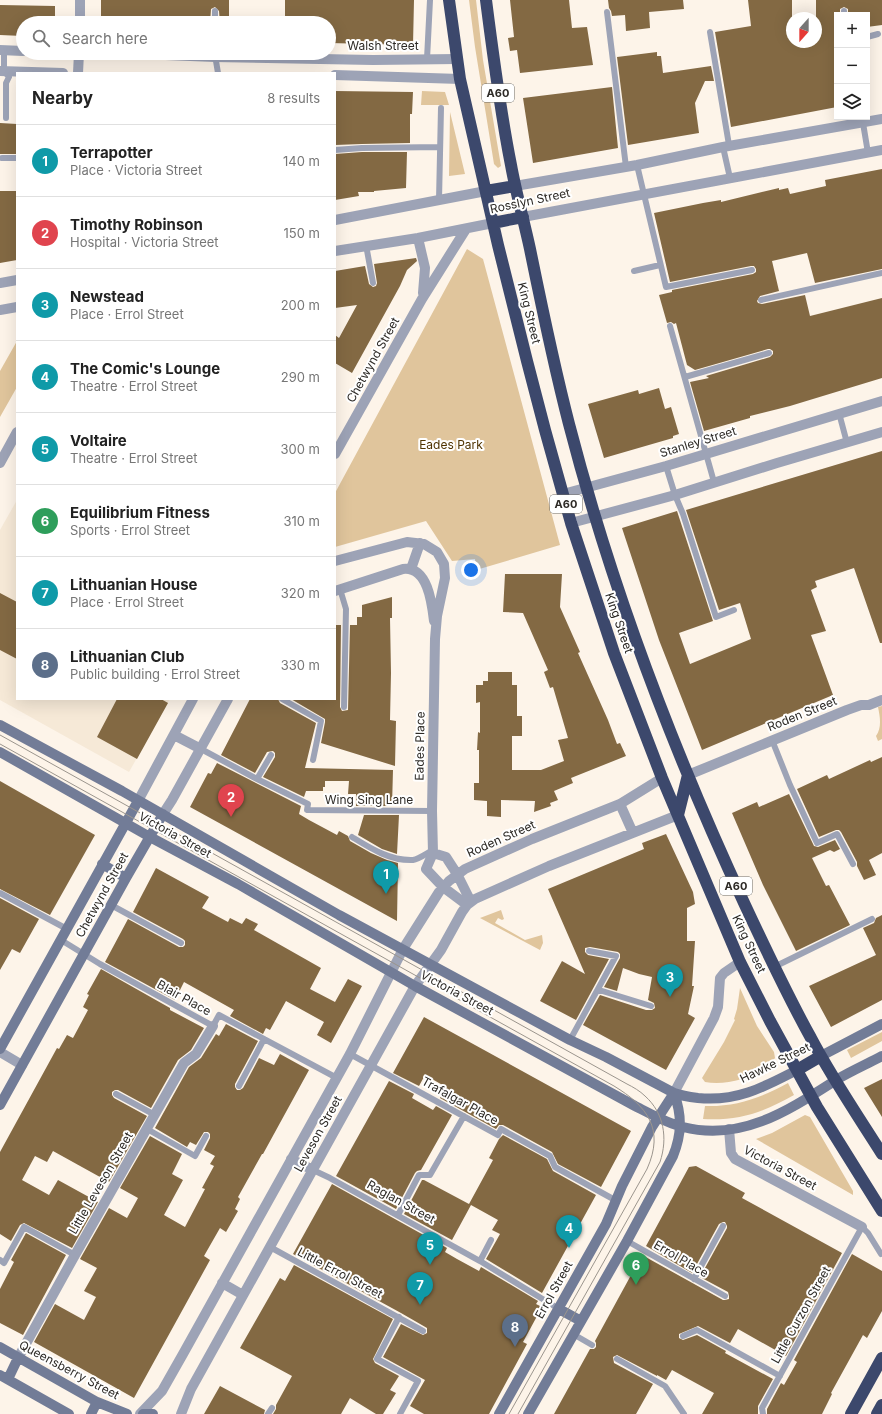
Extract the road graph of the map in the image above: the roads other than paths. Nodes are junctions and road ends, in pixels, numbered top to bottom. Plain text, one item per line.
1 (80, 0) edge
2 (430, 0) edge
3 (449, 0) edge
4 (486, 0) edge
5 (216, 11) dead end
6 (606, 12) dead end
7 (80, 16) edge
8 (216, 16) edge
9 (710, 32) dead end
10 (878, 34) dead end
11 (870, 36) edge
12 (2, 50) edge
13 (16, 51) edge
14 (336, 59) edge
15 (427, 59) junction
16 (457, 59) junction
17 (79, 60) edge
18 (216, 60) edge
19 (382, 60) junction
20 (2, 71) edge
21 (32, 72) edge
22 (78, 72) edge
23 (218, 72) edge
24 (336, 75) edge
25 (382, 76) junction
26 (460, 79) junction
27 (441, 108) dead end
28 (6, 118) dead end
29 (882, 119) edge
30 (863, 120) edge
31 (870, 120) edge
32 (726, 146) junction
33 (440, 147) junction
34 (336, 150) edge
35 (882, 150) edge
36 (868, 153) junction
37 (2, 158) dead end
38 (16, 158) edge
39 (637, 165) junction
40 (626, 167) junction
41 (730, 178) junction
42 (515, 186) junction
43 (486, 191) junction
44 (643, 195) junction
45 (439, 200) junction
46 (523, 216) junction
47 (336, 220) edge
48 (493, 223) junction
49 (466, 229) junction
50 (418, 238) junction
51 (366, 245) junction
52 (336, 251) edge
53 (660, 266) junction
54 (752, 270) dead end
55 (634, 271) dead end
56 (882, 273) edge
57 (16, 280) edge
58 (0, 283) edge
59 (373, 283) dead end
60 (422, 299) junction
61 (761, 300) dead end
62 (16, 307) edge
63 (0, 310) edge
64 (670, 326) dead end
65 (769, 353) dead end
66 (685, 377) junction
67 (882, 401) edge
68 (839, 414) junction
69 (882, 432) edge
70 (16, 434) edge
71 (847, 443) junction
72 (336, 452) edge
73 (705, 454) junction
74 (0, 463) edge
75 (666, 466) junction
76 (714, 482) junction
77 (587, 487) junction
78 (563, 494) junction
79 (675, 495) junction
80 (596, 516) junction
81 (571, 523) junction
82 (420, 543) junction
83 (336, 561) edge
84 (411, 569) junction
85 (337, 590) edge
86 (734, 610) dead end
87 (435, 639) junction
88 (192, 700) edge
89 (227, 700) edge
90 (284, 700) edge
91 (882, 700) edge
92 (344, 707) dead end
93 (0, 725) edge
94 (174, 735) junction
95 (772, 740) junction
96 (201, 749) junction
97 (0, 752) edge
98 (270, 755) dead end
99 (313, 760) dead end
100 (688, 775) junction
101 (662, 778) junction
102 (257, 779) junction
103 (138, 800) junction
104 (620, 804) junction
105 (432, 811) junction
106 (163, 814) junction
107 (678, 815) junction
108 (125, 822) junction
109 (633, 833) junction
110 (150, 837) junction
111 (352, 837) dead end
112 (433, 852) junction
113 (102, 864) junction
114 (853, 864) dead end
115 (457, 874) junction
116 (126, 878) junction
117 (443, 887) junction
118 (0, 892) edge
119 (469, 904) junction
120 (112, 905) junction
121 (872, 919) dead end
122 (67, 929) junction
123 (61, 940) junction
124 (181, 943) dead end
125 (403, 950) junction
126 (589, 951) dead end
127 (84, 953) junction
128 (740, 962) junction
129 (430, 965) junction
130 (774, 967) junction
131 (391, 972) junction
132 (416, 986) junction
133 (599, 990) junction
134 (651, 1006) dead end
135 (882, 1024) edge
136 (213, 1026) junction
137 (264, 1039) junction
138 (570, 1040) junction
139 (0, 1049) edge
140 (0, 1052) edge
141 (350, 1054) junction
142 (821, 1056) junction
143 (882, 1056) edge
144 (22, 1065) junction
145 (371, 1065) junction
146 (797, 1070) junction
147 (337, 1078) junction
148 (836, 1080) junction
149 (239, 1086) dead end
150 (674, 1093) junction
151 (116, 1094) dead end
152 (811, 1097) junction
153 (0, 1105) edge
154 (155, 1115) junction
155 (464, 1116) junction
156 (658, 1117) junction
157 (681, 1126) junction
158 (147, 1129) junction
159 (729, 1129) junction
160 (206, 1136) dead end
161 (882, 1154) edge
162 (291, 1159) junction
163 (313, 1170) junction
164 (615, 1200) junction
165 (882, 1211) edge
166 (398, 1215) junction
167 (723, 1226) dead end
168 (862, 1227) junction
169 (491, 1240) dead end
170 (627, 1241) junction
171 (270, 1247) junction
172 (881, 1254) edge
173 (75, 1255) junction
174 (0, 1260) edge
175 (480, 1261) junction
176 (694, 1278) junction
177 (222, 1283) junction
178 (243, 1295) junction
179 (724, 1296) dead end
180 (558, 1309) junction
181 (399, 1317) junction
182 (581, 1321) junction
183 (423, 1331) dead end
184 (573, 1334) junction
185 (683, 1336) dead end
186 (592, 1346) dead end
187 (0, 1348) edge
188 (18, 1358) junction
189 (617, 1359) dead end
190 (881, 1364) edge
191 (780, 1376) junction
192 (4, 1377) edge
193 (97, 1402) junction
194 (882, 1405) edge
195 (69, 1414) edge
196 (91, 1414) edge
197 (127, 1414) edge
198 (140, 1414) edge
199 (143, 1414) edge
200 (153, 1414) edge
201 (181, 1414) edge
202 (400, 1414) edge
203 (499, 1414) edge
204 (528, 1414) edge
205 (684, 1414) edge
206 (763, 1414) edge
207 (851, 1414) edge
208 (877, 1414) edge

1 - 7 street
2 - 15 lane
3 - 16 highway, King Street / A60
4 - 42 highway, King Street / A60
5 - 8 lane
6 - 40 lane
9 - 32 lane
10 - 11 lane
12 - 13 street
12 - 20 lane
14 - 19 street, Walsh Street
15 - 16 street, Walsh Street
15 - 19 street, Walsh Street
16 - 26 highway, King Street / A60
17 - 22 street
18 - 23 lane
19 - 25 street
20 - 21 street
20 - 28 lane
24 - 25 street
25 - 26 street
26 - 43 highway, King Street / A60
27 - 33 lane
29 - 31 street, Rosslyn Street
30 - 32 street, Rosslyn Street
30 - 36 lane
32 - 39 street, Rosslyn Street
32 - 41 lane
33 - 34 lane
33 - 45 lane
35 - 36 street, Rosslyn Street
36 - 41 street, Rosslyn Street
37 - 38 lane
39 - 40 street, Rosslyn Street
39 - 44 lane
40 - 42 street, Rosslyn Street
41 - 44 street, Rosslyn Street
42 - 43 highway, Rosslyn Street
42 - 46 highway, King Street / A60
43 - 45 street, Rosslyn Street
43 - 48 highway, King Street / A60
44 - 46 street, Rosslyn Street
44 - 53 lane
45 - 47 street, Rosslyn Street
46 - 48 highway, Rosslyn Street
46 - 77 highway, King Street / A60
48 - 49 street, Rosslyn Street
48 - 78 highway, King Street / A60
49 - 50 street, Rosslyn Street
49 - 60 street, Chetwynd Street
50 - 51 street, Rosslyn Street
50 - 60 street, Chetwynd Street
51 - 52 street, Rosslyn Street
51 - 59 lane
53 - 54 lane
53 - 55 lane
56 - 61 lane
57 - 58 street
60 - 72 street, Chetwynd Street
62 - 63 street
64 - 66 lane
65 - 66 lane
66 - 73 lane
67 - 68 street, Stanley Street
68 - 71 lane
68 - 73 street, Stanley Street
69 - 71 street
70 - 74 street
71 - 76 street
73 - 75 street, Stanley Street
73 - 76 lane
75 - 77 street, Stanley Street
75 - 79 lane
76 - 79 street
77 - 78 street, Stanley Street
77 - 80 highway, King Street / A60
78 - 81 highway, King Street / A60
79 - 80 street
79 - 86 lane
80 - 81 street
80 - 100 highway, King Street / A60
81 - 101 highway, King Street / A60
82 - 83 street
82 - 84 street
82 - 87 street, Eades Place
84 - 85 street
84 - 87 street, Eades Place
85 - 92 lane
87 - 105 street, Eades Place
88 - 94 street, Chetwynd Street
89 - 96 street, Chetwynd Street
90 - 99 lane
91 - 95 street, Roden Street
93 - 103 street, Victoria Street
94 - 96 street
94 - 103 street, Chetwynd Street
95 - 100 street, Roden Street
95 - 114 lane
96 - 102 lane
96 - 106 street, Chetwynd Street
97 - 108 street, Victoria Street
98 - 102 lane
100 - 107 highway
100 - 130 highway, King Street / A60
101 - 104 street, Roden Street
101 - 107 highway, King Street / A60
102 - 105 lane, Wing Sing Lane
103 - 106 street, Victoria Street
103 - 108 street, Chetwynd Street
104 - 109 street
104 - 115 street, Roden Street
105 - 112 street, Eades Place
106 - 110 street, Chetwynd Street
106 - 125 street, Victoria Street
107 - 109 street
107 - 128 highway, King Street / A60
108 - 110 street, Victoria Street
108 - 113 street, Chetwynd Street
109 - 119 street
110 - 116 street, Chetwynd Street
110 - 131 street, Victoria Street
111 - 112 lane
112 - 115 street
112 - 117 street, Eades Place
113 - 116 street
113 - 122 street, Chetwynd Street
115 - 117 street, Roden Street
115 - 119 street
116 - 120 street, Chetwynd Street
117 - 119 street, Eades Place
117 - 125 street, Roden Street
118 - 122 lane
119 - 129 street
120 - 124 lane
120 - 127 street, Chetwynd Street
121 - 130 lane
122 - 123 street, Chetwynd Street
123 - 127 lane, Blair Place
123 - 139 street, Chetwynd Street
125 - 129 street, Victoria Street
125 - 131 street, Roden Street
126 - 133 lane
127 - 136 lane, Blair Place
127 - 144 street, Chetwynd Street
128 - 146 highway, King Street / A60
128 - 150 street, Errol Street
129 - 132 street
129 - 138 street, Victoria Street
130 - 142 highway, King Street / A60
131 - 132 street, Victoria Street
131 - 141 street, Leveson Street
132 - 145 street, Leveson Street
132 - 156 street, Victoria Street
133 - 134 lane
133 - 138 lane
135 - 142 street, Hawke Street
136 - 137 lane, Blair Place
136 - 154 street, Little Leveson Street
137 - 147 lane, Blair Place
137 - 149 lane
138 - 150 street, Victoria Street
140 - 144 street
141 - 145 lane, Trafalgar Place
141 - 147 street, Leveson Street
142 - 146 highway, Hawke Street
142 - 148 highway, King Street / A60
143 - 148 street
144 - 153 street, Chetwynd Street
145 - 155 lane, Trafalgar Place
145 - 163 street, Leveson Street
146 - 150 street, Hawke Street
146 - 152 highway, King Street / A60
147 - 162 street, Leveson Street
148 - 152 street
148 - 161 highway, King Street / A60
150 - 156 street, Errol Street
150 - 157 street
151 - 154 lane
152 - 159 street
152 - 165 highway, King Street / A60
154 - 158 street, Little Leveson Street
155 - 164 lane, Trafalgar Place
155 - 166 lane
156 - 157 street, Victoria Street
156 - 164 street, Errol Street
157 - 159 street, Victoria Street
157 - 170 street
158 - 160 lane
158 - 173 street, Little Leveson Street
159 - 168 street, Victoria Street
162 - 163 street, Raglan Street
162 - 177 street, Leveson Street
163 - 166 lane, Raglan Street
163 - 171 street, Leveson Street
164 - 180 street, Errol Street
166 - 175 lane, Raglan Street
167 - 176 lane
168 - 172 lane, Victoria Street
168 - 191 lane, Little Curzon Street
169 - 175 lane
170 - 176 lane, Errol Place
170 - 182 street
171 - 178 street, Leveson Street
171 - 181 lane, Little Errol Street
173 - 174 lane
173 - 188 street, Little Leveson Street
175 - 180 lane, Raglan Street
176 - 179 lane, Errol Place
177 - 178 street
177 - 198 street, Leveson Street
178 - 201 street, Leveson Street
180 - 182 street
180 - 203 street, Errol Street
181 - 183 lane, Little Errol Street
181 - 202 lane
182 - 184 street
184 - 186 lane
184 - 204 street
185 - 191 lane
187 - 188 street, Queensberry Street
188 - 192 street
188 - 193 street, Queensberry Street
189 - 205 lane
190 - 207 highway
191 - 206 lane, Little Curzon Street
192 - 195 street
193 - 196 street
193 - 197 street, Queensberry Street
194 - 208 highway
199 - 200 street

